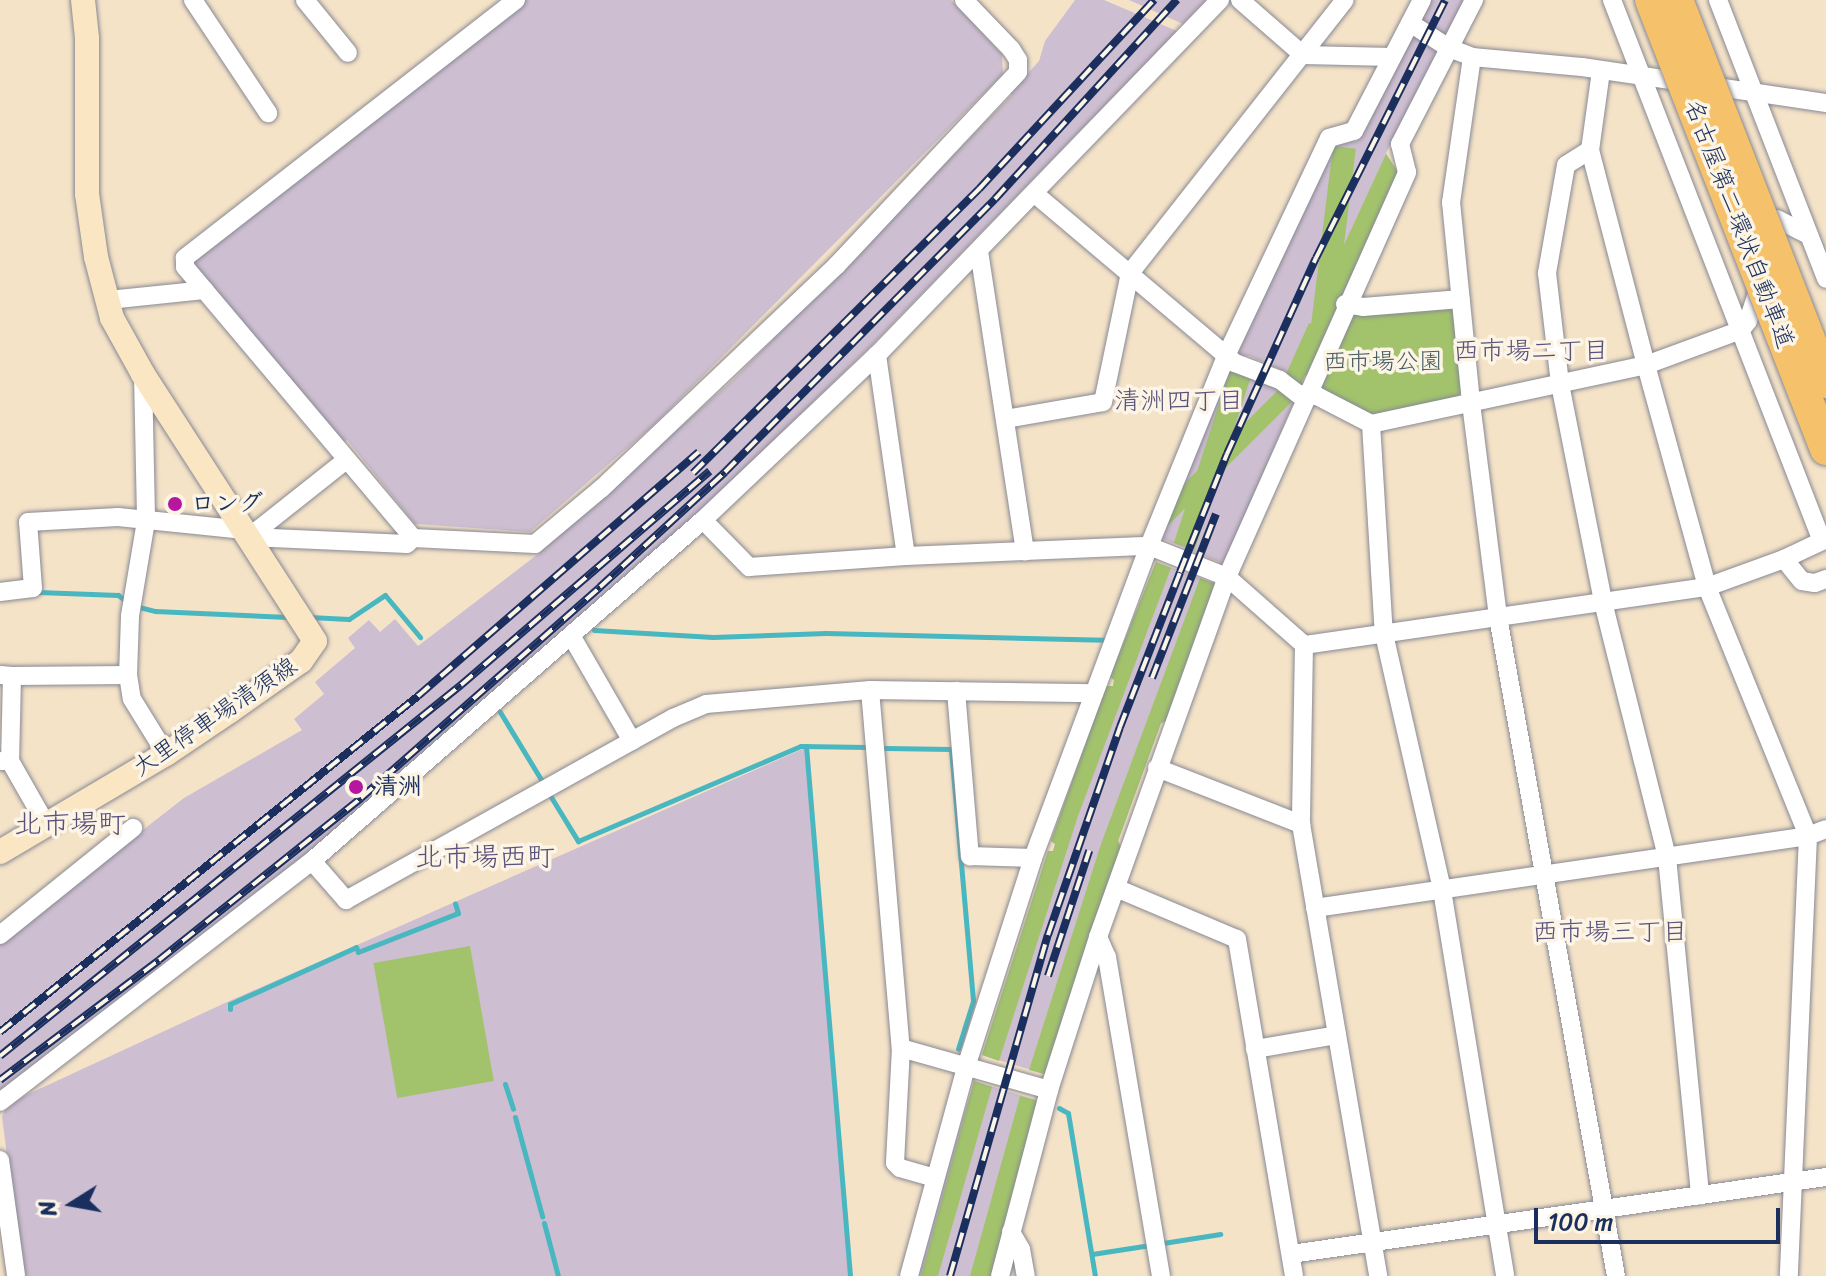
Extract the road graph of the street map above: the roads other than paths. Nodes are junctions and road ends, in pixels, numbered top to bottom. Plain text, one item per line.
1 (83, 0) edge
2 (193, 0) edge
3 (305, 0) edge
4 (516, 0) edge
5 (964, 0) edge
6 (1220, 0) edge
7 (1240, 0) edge
8 (1345, 0) edge
9 (1422, 0) edge
10 (1474, 0) edge
11 (1612, 0) edge
12 (1651, 0) edge
13 (1677, 0) edge
14 (1718, 0) edge
15 (1410, 23) junction
16 (1449, 48) junction
17 (348, 53) dead end
18 (1303, 55) junction
19 (1392, 57) junction
20 (1472, 57) junction
21 (1601, 71) junction
22 (1641, 76) junction
23 (1755, 94) junction
24 (1826, 103) edge
25 (268, 113) dead end
26 (1590, 150) junction
27 (1035, 194) junction
28 (1809, 235) junction
29 (979, 251) junction
30 (1130, 273) junction
31 (1825, 275) edge
32 (204, 290) junction
33 (1461, 299) junction
34 (108, 300) junction
35 (1345, 304) junction
36 (1741, 330) junction
37 (877, 355) junction
38 (1226, 356) junction
39 (1646, 365) junction
40 (143, 374) junction
41 (1826, 382) edge
42 (1560, 384) junction
43 (1305, 395) junction
44 (1471, 403) junction
45 (1005, 419) junction
46 (1371, 424) junction
47 (1826, 449) edge
48 (345, 461) junction
49 (703, 520) junction
50 (146, 521) junction
51 (247, 534) junction
52 (413, 538) junction
53 (1149, 546) junction
54 (1025, 551) junction
55 (906, 556) junction
56 (1784, 559) junction
57 (1227, 577) junction
58 (1826, 579) edge
59 (1707, 587) junction
60 (0, 592) edge
61 (1603, 602) junction
62 (1498, 617) junction
63 (1384, 634) junction
64 (572, 637) junction
65 (1304, 645) junction
66 (6, 675) edge
67 (128, 675) junction
68 (870, 690) junction
69 (956, 691) junction
70 (1094, 693) junction
71 (632, 741) junction
72 (166, 754) junction
73 (5, 761) edge
74 (1157, 768) junction
75 (46, 824) junction
76 (1301, 824) junction
77 (133, 828) dead end
78 (1817, 833) edge
79 (0, 852) edge
80 (1667, 857) junction
81 (1033, 858) junction
82 (312, 861) junction
83 (1544, 875) junction
84 (1116, 888) junction
85 (1442, 890) junction
86 (1315, 908) junction
87 (0, 935) edge
88 (1098, 937) junction
89 (1337, 1035) junction
90 (901, 1048) junction
91 (1255, 1049) junction
92 (966, 1067) junction
93 (1049, 1090) junction
94 (0, 1102) edge
95 (0, 1160) edge
96 (1826, 1177) edge
97 (935, 1178) junction
98 (1793, 1182) junction
99 (1700, 1195) junction
100 (1604, 1209) junction
101 (1497, 1225) junction
102 (1011, 1232) junction
103 (1372, 1242) junction
104 (1291, 1254) junction
105 (10, 1270) edge
106 (909, 1276) edge
107 (1000, 1276) edge
108 (1026, 1276) edge
109 (1161, 1276) edge
110 (1294, 1276) edge
111 (1378, 1276) edge
112 (1505, 1276) edge
113 (1616, 1276) edge
114 (1789, 1276) edge

1 - 34 main road, 大里停車場清須線
2 - 25 street
3 - 17 street
4 - 32 street
5 - 52 street
6 - 27 street
7 - 18 street
8 - 18 street
9 - 15 street
10 - 16 street
11 - 22 street
12 - 47 highway, 名古屋第二環状自動車道, bridge
13 - 41 highway, 名古屋第二環状自動車道, bridge
14 - 23 street
15 - 16 street
15 - 19 street
16 - 20 street
16 - 35 street
18 - 19 street
18 - 30 street
19 - 38 street
20 - 21 street
20 - 33 street
21 - 22 street
21 - 26 street
22 - 23 street
22 - 36 street
23 - 24 street
23 - 28 street
26 - 39 street
26 - 42 street
27 - 29 street
27 - 30 street
28 - 31 street
28 - 36 street
29 - 37 street
29 - 45 street
30 - 38 street
30 - 45 street
32 - 34 street
32 - 48 street
33 - 35 street
33 - 44 street
34 - 40 main road, 大里停車場清須線
35 - 43 street
36 - 39 street
36 - 56 street
37 - 49 street
37 - 55 street
38 - 43 street
38 - 53 street
39 - 42 street
39 - 59 street
40 - 50 street
40 - 51 main road, 大里停車場清須線
42 - 44 street
42 - 61 street
43 - 46 street
43 - 57 street
44 - 46 street
44 - 62 street
45 - 54 street
46 - 63 street
48 - 51 street
48 - 52 street
49 - 55 street
49 - 64 street
50 - 51 street
50 - 60 street
50 - 67 street
51 - 52 street
51 - 72 main road, 大里停車場清須線
53 - 54 street
53 - 57 street
53 - 70 street
54 - 55 street
56 - 58 street
56 - 59 street
57 - 65 street
57 - 74 street
59 - 61 street
59 - 78 street
61 - 62 street
61 - 80 street
62 - 63 street
62 - 83 street
63 - 65 street
63 - 85 street
64 - 71 street
64 - 82 street
65 - 76 street
66 - 67 street
66 - 73 street
67 - 72 street
68 - 69 street
68 - 71 street
68 - 90 street
69 - 70 street
69 - 81 street
70 - 81 street
71 - 82 street
72 - 75 main road, 大里停車場清須線
73 - 75 street
74 - 76 street
74 - 84 street
75 - 79 main road, 大里停車場清須線
76 - 86 street
77 - 87 street
78 - 80 street
78 - 98 street
80 - 83 street
80 - 99 street
81 - 92 street
82 - 94 street
83 - 85 street
83 - 100 street
84 - 88 street
84 - 91 street
85 - 86 street
85 - 101 street
86 - 89 street
88 - 93 street
88 - 109 street
89 - 91 street
89 - 103 street
90 - 92 street
90 - 97 street
91 - 104 street
92 - 93 street
92 - 97 street
93 - 102 street
95 - 105 street
96 - 98 street
97 - 106 street
98 - 99 street
98 - 114 street
99 - 100 street
100 - 101 street
100 - 113 street
101 - 103 street
101 - 112 street
102 - 107 street
102 - 108 street
103 - 104 street
103 - 111 street
104 - 110 street

